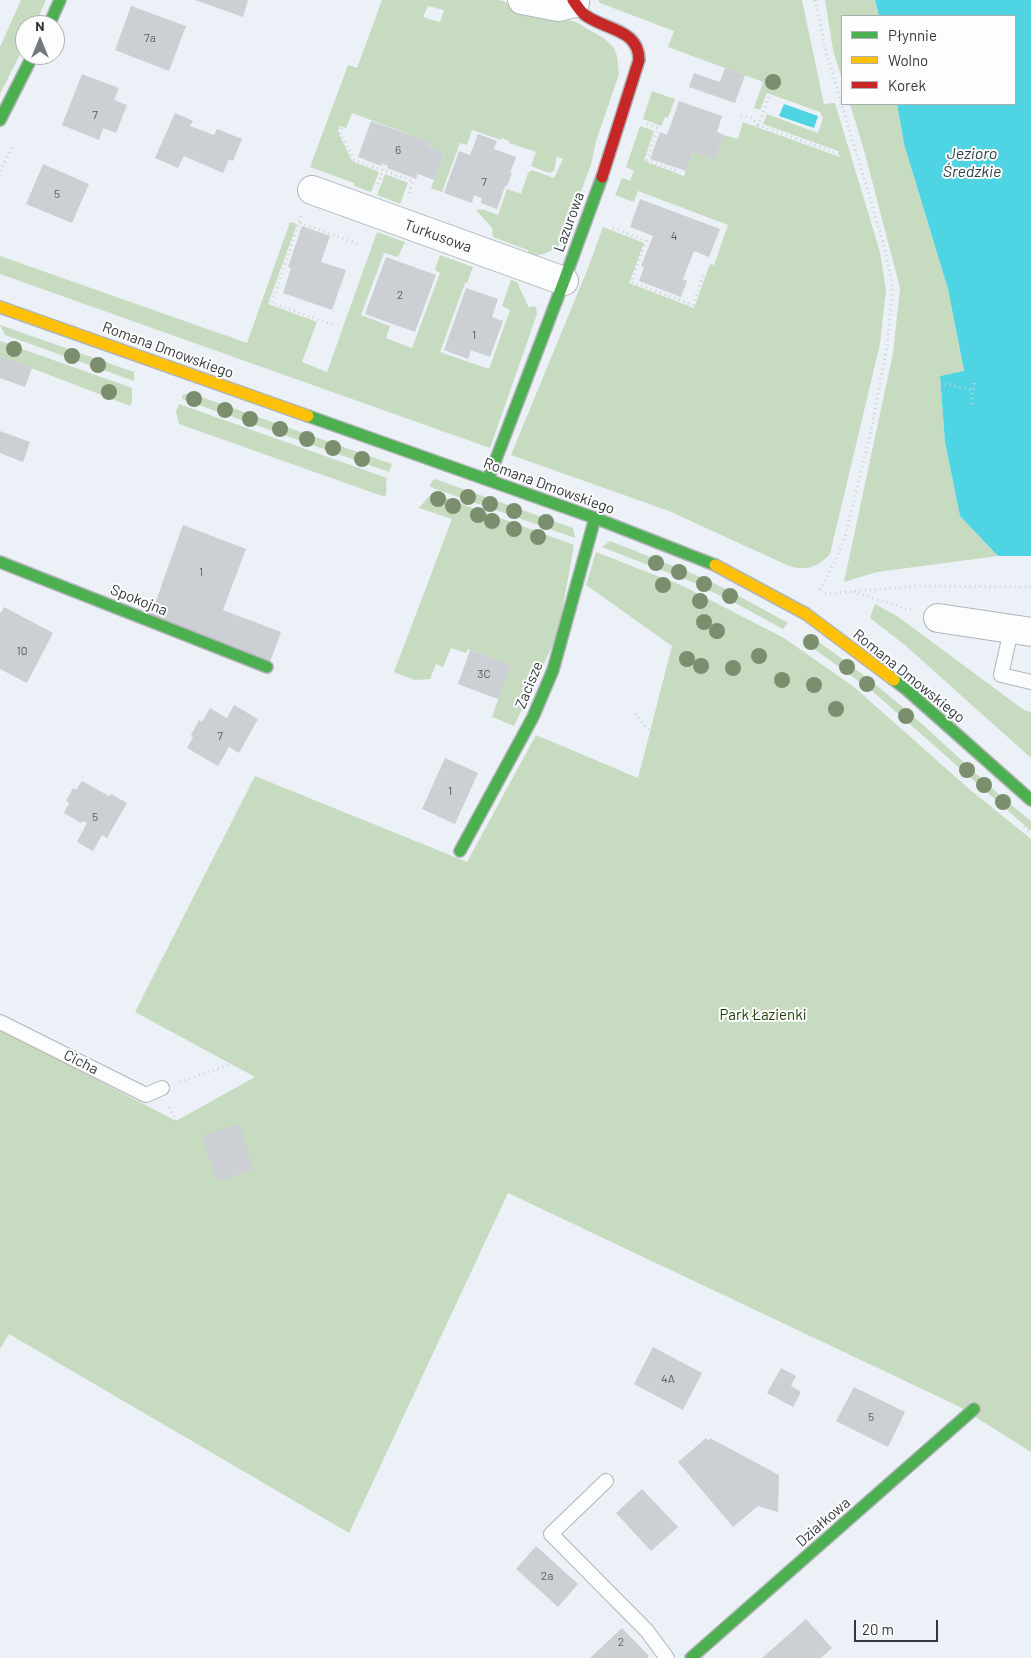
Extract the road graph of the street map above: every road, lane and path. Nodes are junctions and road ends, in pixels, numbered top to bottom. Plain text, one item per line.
1 (60, 0) edge
2 (522, 0) edge
3 (815, 0) edge
4 (574, 2) edge
5 (53, 15) edge
6 (28, 65) edge
7 (769, 98) dead end
8 (841, 102) edge
9 (842, 105) edge
10 (741, 115) dead end
11 (0, 120) edge
12 (642, 122) dead end
13 (758, 125) junction
14 (342, 128) dead end
15 (839, 154) dead end
16 (385, 164) dead end
17 (382, 170) junction
18 (676, 171) dead end
19 (377, 186) dead end
20 (413, 197) dead end
21 (308, 200) joint
22 (300, 223) junction
23 (613, 228) dead end
24 (361, 245) dead end
25 (704, 274) dead end
26 (564, 281) junction
27 (0, 306) edge
28 (333, 326) dead end
29 (976, 379) dead end
30 (934, 382) dead end
31 (973, 390) junction
32 (971, 404) dead end
33 (488, 480) junction
34 (594, 518) junction
35 (0, 562) edge
36 (1031, 587) edge
37 (850, 592) junction
38 (938, 618) joint
39 (1021, 631) edge
40 (267, 667) dead end
41 (1031, 682) edge
42 (636, 714) dead end
43 (963, 776) dead end
44 (1031, 800) edge
45 (460, 851) dead end
46 (752, 910) junction
47 (802, 930) junction
48 (559, 934) junction
49 (379, 951) junction
50 (899, 976) junction
51 (522, 1005) junction
52 (0, 1022) edge
53 (292, 1042) junction
54 (671, 1051) junction
55 (1031, 1052) edge
56 (853, 1083) junction
57 (162, 1088) junction
58 (841, 1101) junction
59 (434, 1105) junction
60 (176, 1121) junction
61 (829, 1125) junction
62 (309, 1153) dead end
63 (601, 1176) junction
64 (92, 1195) junction
65 (268, 1235) junction
66 (769, 1242) junction
67 (0, 1270) edge
68 (242, 1286) junction
69 (28, 1287) junction
70 (397, 1308) dead end
71 (101, 1331) dead end
72 (213, 1335) dead end
73 (1031, 1352) edge
74 (385, 1374) dead end
75 (1004, 1381) junction
76 (974, 1409) dead end
77 (1031, 1418) edge
78 (606, 1481) dead end
79 (667, 1658) edge
80 (691, 1658) edge

1 - 5 street
2 - 4 street
3 - 8 path
4 - 26 street, Lazurowa
6 - 11 street
7 - 13 path
9 - 37 path
10 - 13 path
12 - 18 path
13 - 15 path
14 - 17 path
16 - 17 path
17 - 19 path
17 - 20 path
21 - 22 path
21 - 26 street, Turkusowa
22 - 24 path
22 - 28 path
23 - 25 path
26 - 33 street, Lazurowa
27 - 33 street, Romana Dmowskiego
29 - 31 path
30 - 31 path
31 - 32 path
33 - 34 street, Romana Dmowskiego
34 - 44 street, Romana Dmowskiego
34 - 45 street, Zacisze
35 - 40 street, Spokojna
36 - 37 path
37 - 38 path
38 - 39 street
39 - 41 lane
42 - 47 path
43 - 50 path
46 - 47 path
46 - 48 path
46 - 54 path
47 - 50 path
48 - 49 path
48 - 51 path
49 - 51 path
49 - 53 path
50 - 55 path
50 - 56 path
51 - 54 path
51 - 59 path
52 - 57 lane, Cicha
53 - 57 path
53 - 59 path
54 - 61 path
54 - 63 path
56 - 58 path
56 - 58 path
57 - 60 path
58 - 61 path
59 - 63 path
60 - 64 path
60 - 65 path
61 - 66 path
62 - 65 path
63 - 66 path
64 - 68 path
64 - 69 path
65 - 68 path
65 - 70 path
66 - 75 path
67 - 69 path
68 - 72 path
68 - 74 path
69 - 71 path
73 - 75 path
75 - 77 path
76 - 80 street, Działkowa
78 - 79 lane

